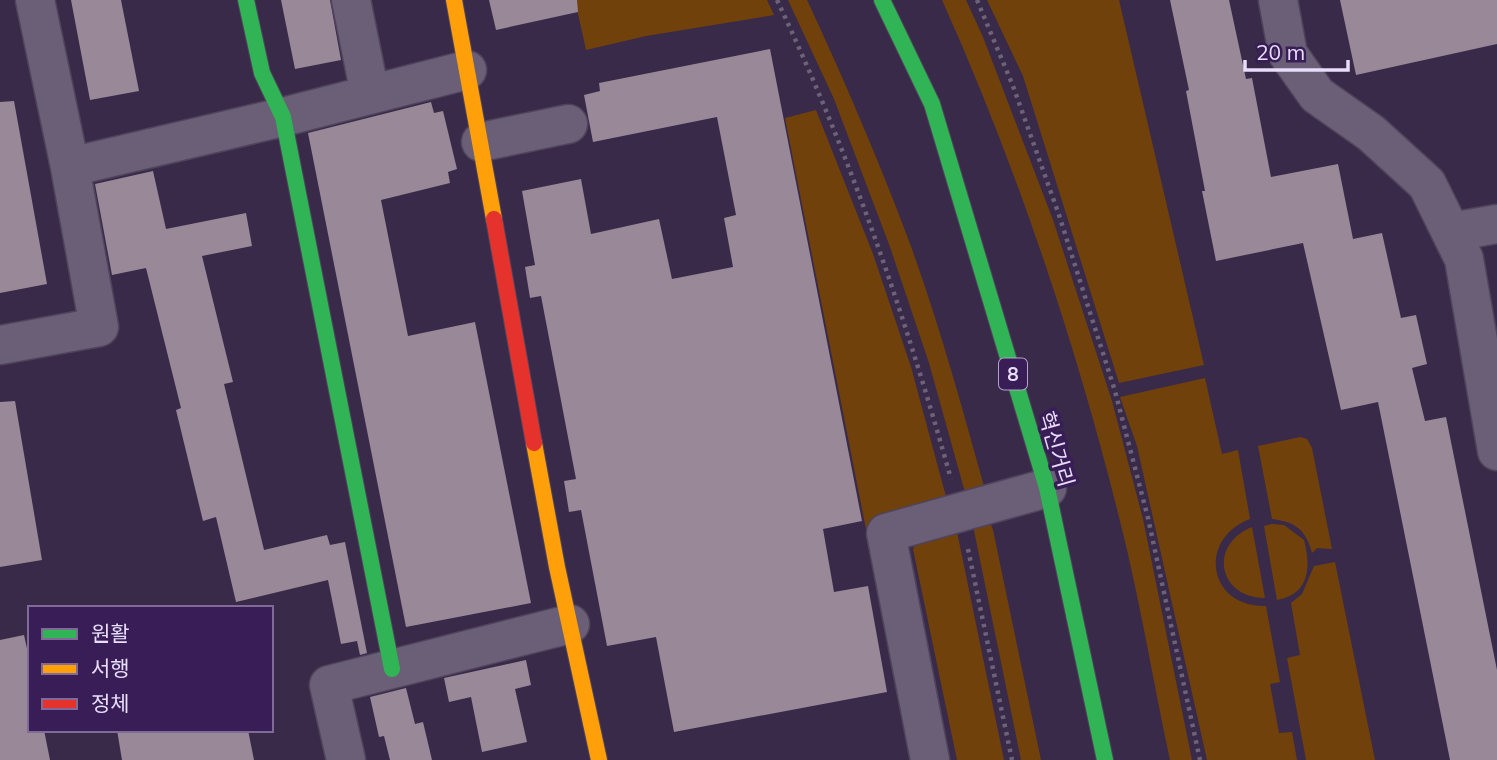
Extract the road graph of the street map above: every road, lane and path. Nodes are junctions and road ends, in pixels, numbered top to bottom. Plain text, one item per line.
1 (35, 0) edge
2 (246, 0) edge
3 (351, 0) edge
4 (454, 0) edge
5 (777, 0) edge
6 (881, 0) edge
7 (977, 0) edge
8 (1278, 0) edge
9 (467, 70) junction
10 (370, 94) junction
11 (283, 117) junction
12 (568, 124) dead end
13 (481, 142) junction
14 (70, 167) junction
15 (1497, 224) edge
16 (1451, 232) junction
17 (0, 345) edge
18 (1497, 451) edge
19 (1047, 488) junction
20 (960, 512) junction
21 (570, 624) junction
22 (392, 670) junction
23 (346, 760) edge
24 (599, 760) edge
25 (930, 760) edge
26 (1012, 760) edge
27 (1105, 760) edge
28 (1200, 760) edge

1 - 14 street
2 - 11 street
3 - 10 street
4 - 9 street
5 - 20 path
6 - 19 street, 혁신거리 / 8
7 - 28 path
8 - 16 street
9 - 10 street
9 - 13 street
10 - 11 street
11 - 14 street
11 - 22 street
12 - 13 street
13 - 21 street
14 - 17 street
15 - 16 street
16 - 18 street
19 - 20 street
19 - 27 street, 혁신거리 / 8
20 - 25 street
20 - 26 path
21 - 22 street
21 - 24 street
22 - 23 street

